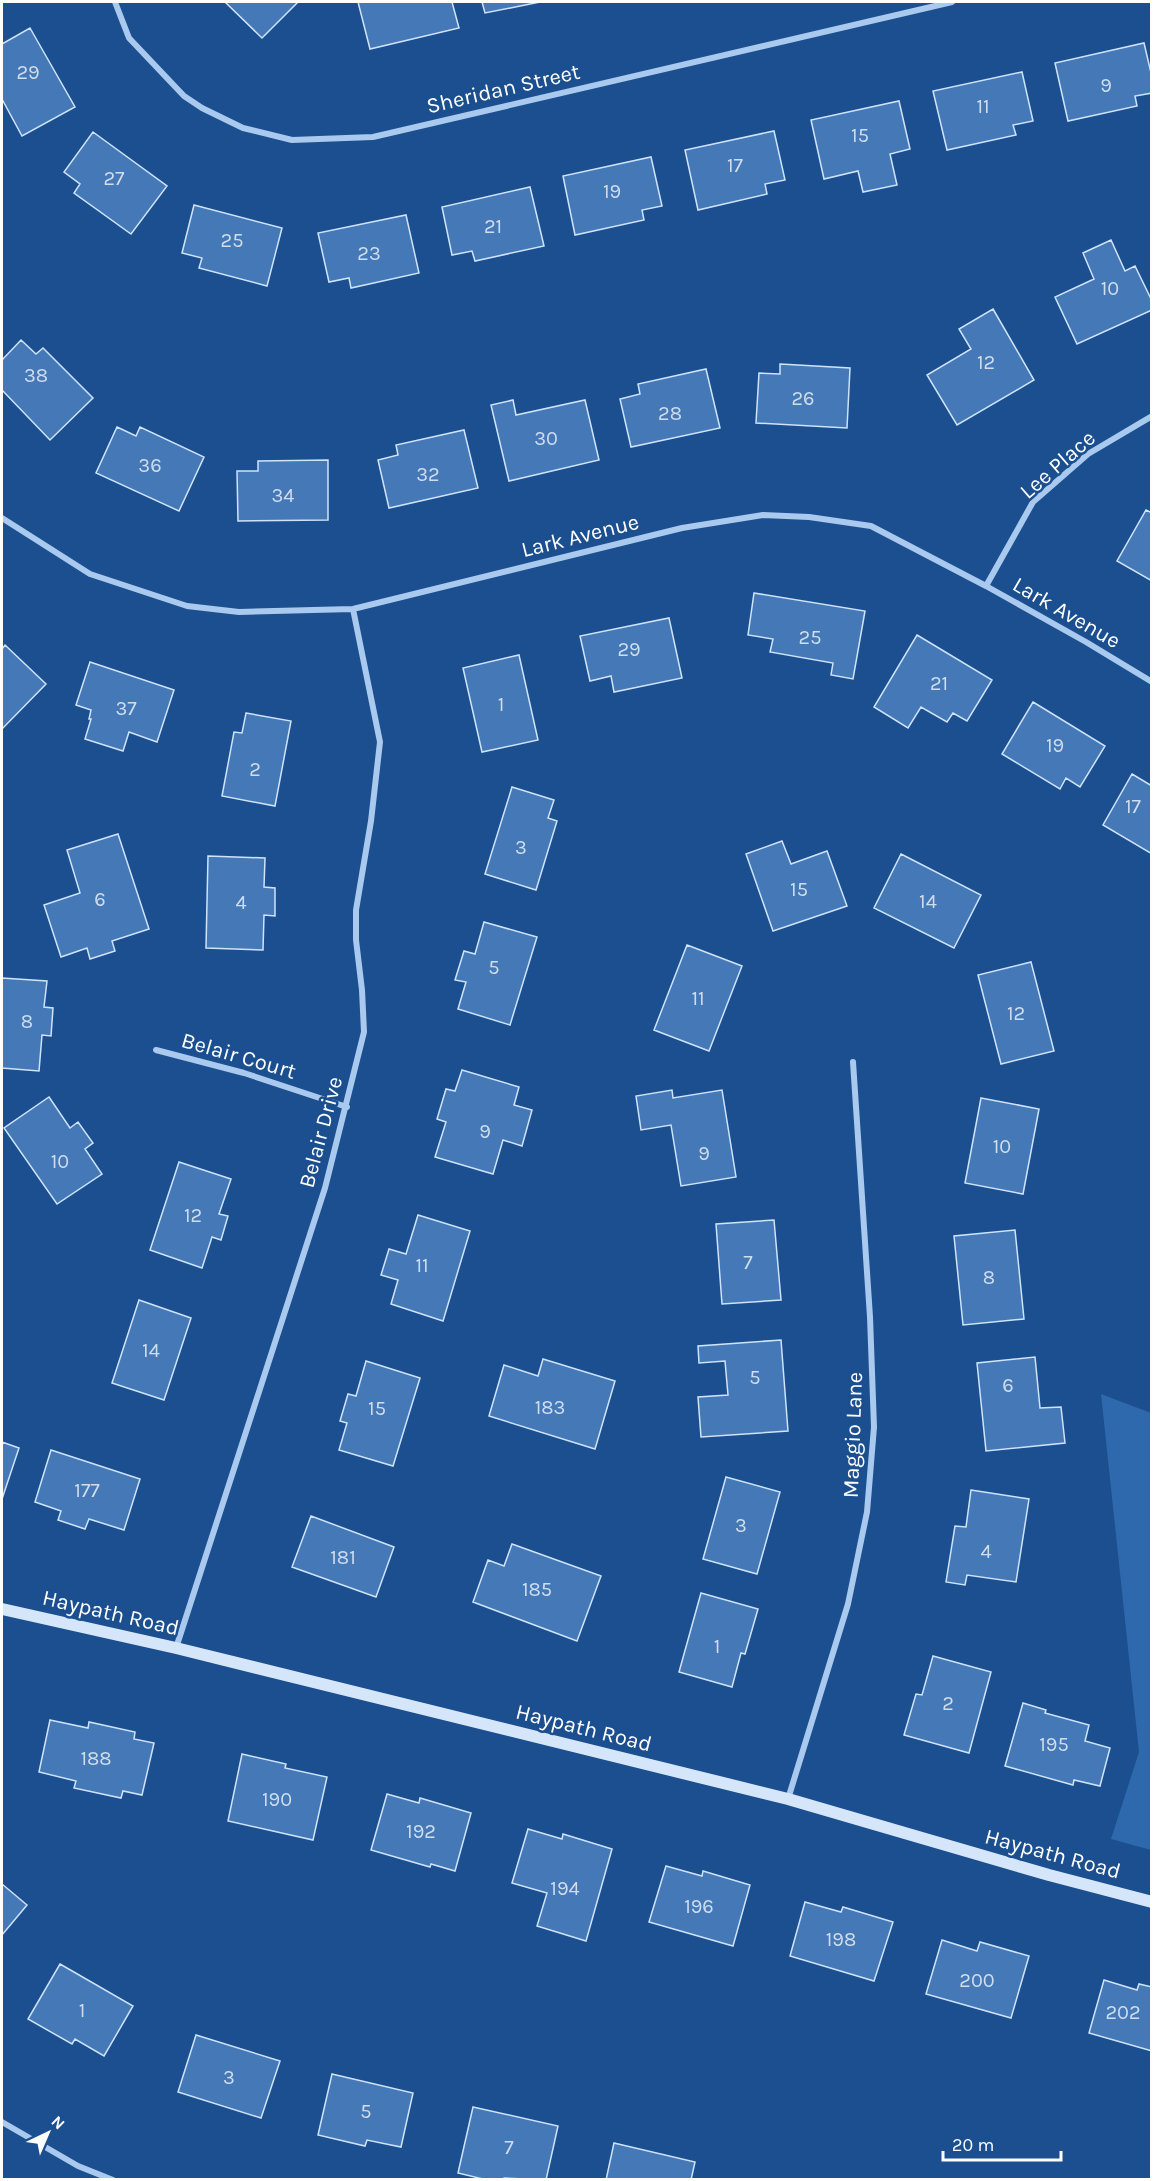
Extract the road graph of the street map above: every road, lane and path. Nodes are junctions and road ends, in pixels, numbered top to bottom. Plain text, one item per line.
1 (115, 2) edge
2 (952, 2) edge
3 (1152, 416) edge
4 (3, 522) edge
5 (986, 586) junction
6 (353, 609) junction
7 (1152, 682) edge
8 (156, 1050) dead end
9 (853, 1062) dead end
10 (347, 1107) junction
11 (2, 1609) edge
12 (176, 1648) junction
13 (788, 1799) junction
14 (1152, 1902) edge
15 (2, 2122) edge
16 (113, 2180) edge

1 - 2 street, Sheridan Street
3 - 5 street, Lee Place
4 - 6 street, Lark Avenue
5 - 6 street, Lark Avenue
5 - 7 street, Lark Avenue
6 - 10 street, Belair Drive
8 - 10 street, Belair Court
9 - 13 street, Maggio Lane
10 - 12 street, Belair Drive
11 - 12 street, Haypath Road
12 - 13 street, Haypath Road
13 - 14 street, Haypath Road
15 - 16 street

